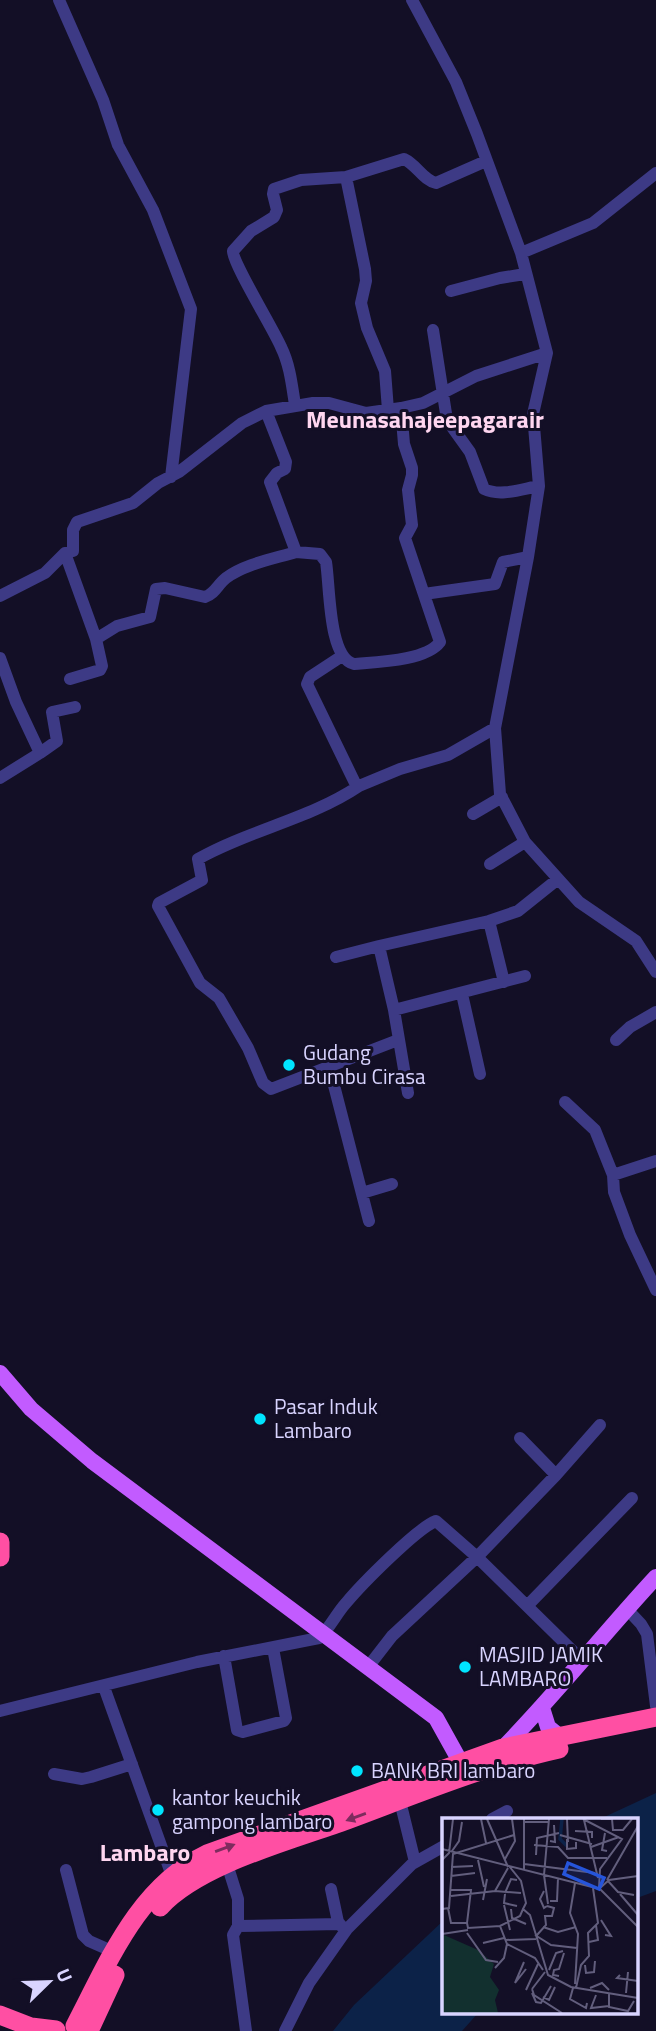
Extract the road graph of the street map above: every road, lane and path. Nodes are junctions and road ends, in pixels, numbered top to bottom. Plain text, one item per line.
1 (59, 0) edge
2 (412, 0) edge
3 (486, 161) junction
4 (656, 173) edge
5 (346, 177) junction
6 (521, 253) junction
7 (525, 274) junction
8 (451, 291) dead end
9 (433, 330) dead end
10 (547, 353) junction
11 (441, 394) junction
12 (295, 405) junction
13 (395, 409) junction
14 (266, 411) junction
15 (171, 477) junction
16 (539, 486) junction
17 (296, 552) junction
18 (65, 553) junction
19 (528, 557) junction
20 (424, 594) junction
21 (0, 596) edge
22 (96, 639) junction
23 (342, 656) junction
24 (0, 657) edge
25 (70, 679) dead end
26 (75, 707) dead end
27 (495, 729) junction
28 (40, 753) junction
29 (0, 778) edge
30 (359, 786) junction
31 (502, 797) junction
32 (473, 814) dead end
33 (525, 842) junction
34 (490, 864) dead end
35 (558, 879) junction
36 (489, 921) junction
37 (379, 946) junction
38 (336, 957) dead end
39 (656, 972) edge
40 (525, 976) dead end
41 (504, 982) junction
42 (462, 994) junction
43 (394, 1010) junction
44 (656, 1012) edge
45 (398, 1040) junction
46 (616, 1040) dead end
47 (329, 1066) junction
48 (480, 1074) dead end
49 (408, 1093) dead end
50 (565, 1102) dead end
51 (656, 1161) edge
52 (613, 1175) junction
53 (392, 1184) dead end
54 (362, 1193) junction
55 (369, 1221) dead end
56 (656, 1290) edge
57 (0, 1373) edge
58 (600, 1425) dead end
59 (520, 1438) dead end
60 (556, 1475) junction
61 (632, 1498) dead end
62 (0, 1542) edge
63 (0, 1556) edge
64 (477, 1557) junction
65 (656, 1577) edge
66 (527, 1606) junction
67 (626, 1608) junction
68 (323, 1634) junction
69 (273, 1648) junction
70 (224, 1656) junction
71 (582, 1660) junction
72 (368, 1667) junction
73 (104, 1687) junction
74 (656, 1706) edge
75 (542, 1708) junction
76 (0, 1711) edge
77 (656, 1717) edge
78 (656, 1730) edge
79 (559, 1736) junction
80 (503, 1748) junction
81 (461, 1763) junction
82 (132, 1764) junction
83 (54, 1774) dead end
84 (400, 1801) junction
85 (508, 1811) dead end
86 (494, 1818) edge
87 (442, 1847) edge
88 (415, 1862) junction
89 (228, 1864) junction
90 (66, 1870) dead end
91 (173, 1875) junction
92 (331, 1889) dead end
93 (238, 1926) junction
94 (343, 1926) junction
95 (114, 1952) junction
96 (0, 2015) edge
97 (0, 2027) edge
98 (72, 2030) edge
99 (8, 2031) edge
100 (246, 2031) edge
101 (285, 2031) edge

1 - 15 street
2 - 3 street
3 - 5 street
3 - 6 street
4 - 6 street
5 - 12 street
5 - 13 street
6 - 7 street
7 - 8 street
7 - 10 street
9 - 11 street
10 - 11 street
10 - 16 street
11 - 13 street
11 - 16 street
12 - 13 street
12 - 14 street
13 - 20 street
14 - 15 street
14 - 17 street
15 - 18 street
16 - 19 street
17 - 22 street
17 - 23 street
18 - 21 street
18 - 22 street
19 - 20 street
19 - 27 street
20 - 23 street
22 - 25 street
23 - 30 street
24 - 28 street
26 - 28 street
27 - 30 street
27 - 31 street
28 - 29 street
30 - 47 street
31 - 32 street
31 - 33 street
33 - 34 street
33 - 35 street
35 - 36 street
35 - 39 street
36 - 37 street
36 - 41 street
37 - 38 street
37 - 43 street
40 - 41 street
41 - 42 street
42 - 43 street
42 - 48 street
43 - 45 street
44 - 46 street
45 - 47 street
45 - 49 street
47 - 54 street
50 - 52 street
51 - 52 street
52 - 56 street
53 - 54 street
54 - 55 street
57 - 68 main road
58 - 60 street
59 - 60 street
60 - 64 street
61 - 66 street
62 - 63 highway
64 - 66 street
64 - 68 street
64 - 72 street
65 - 67 main road
66 - 71 street
67 - 71 main road
67 - 74 street
68 - 69 street
68 - 72 main road
69 - 70 street
69 - 70 street
70 - 73 street
71 - 75 main road
72 - 81 main road
73 - 76 street
73 - 82 street
75 - 79 main road
75 - 80 main road
77 - 79 highway
78 - 84 highway
79 - 80 highway
80 - 81 highway
91 -> 81 highway
82 - 83 street
82 - 91 street
84 - 88 street
84 -> 89 highway
85 - 86 street
87 - 88 street
88 - 94 street
89 - 93 street
89 - 98 highway
90 - 95 street
91 - 95 highway
92 - 94 street
93 - 94 street
93 - 100 street
94 - 101 street
95 - 98 highway
96 - 98 highway
97 - 99 highway

